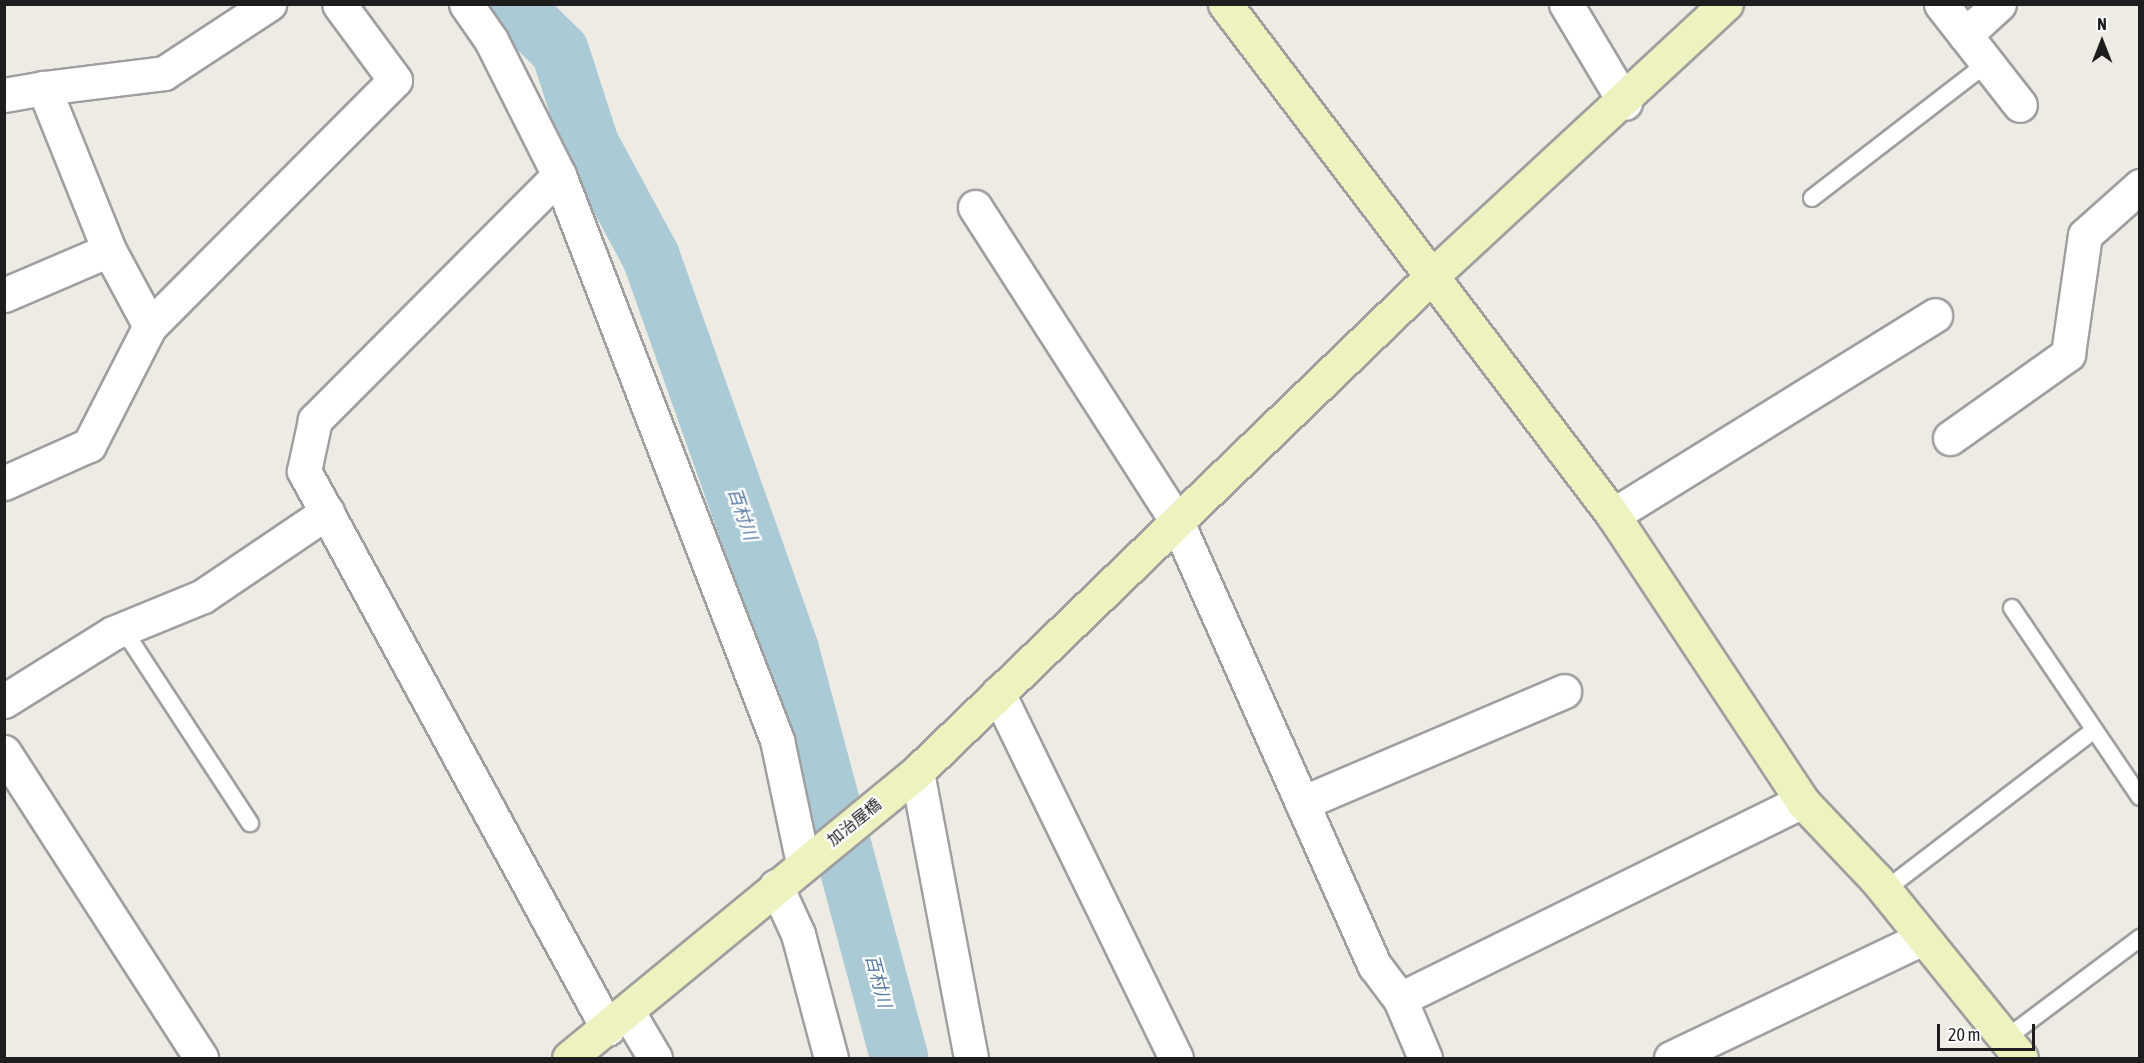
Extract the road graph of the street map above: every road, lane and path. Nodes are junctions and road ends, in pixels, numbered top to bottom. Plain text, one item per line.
1 (269, 4) edge
2 (339, 4) edge
3 (466, 4) edge
4 (1226, 4) edge
5 (1566, 4) edge
6 (1726, 4) edge
7 (1941, 4) edge
8 (1999, 4) edge
9 (1965, 35) junction
10 (1987, 63) junction
11 (44, 88) junction
12 (4, 95) edge
13 (1625, 103) junction
14 (2020, 105) dead end
15 (559, 175) junction
16 (2139, 186) edge
17 (1812, 198) dead end
18 (975, 207) dead end
19 (109, 250) junction
20 (1434, 274) junction
21 (4, 295) edge
22 (1935, 315) dead end
23 (150, 326) junction
24 (1950, 438) dead end
25 (4, 483) edge
26 (327, 512) junction
27 (1613, 514) junction
28 (1176, 522) junction
29 (2012, 608) dead end
30 (123, 629) junction
31 (1564, 691) dead end
32 (998, 693) junction
33 (4, 701) edge
34 (2094, 730) junction
35 (4, 752) edge
36 (916, 772) junction
37 (2139, 797) edge
38 (1802, 801) junction
39 (1302, 803) junction
40 (250, 824) dead end
41 (812, 856) junction
42 (776, 886) junction
43 (1885, 890) junction
44 (1923, 938) junction
45 (2139, 938) edge
46 (1400, 999) junction
47 (618, 1022) junction
48 (2013, 1049) edge
49 (201, 1059) edge
50 (569, 1059) edge
51 (655, 1059) edge
52 (831, 1059) edge
53 (970, 1059) edge
54 (1176, 1059) edge
55 (1425, 1059) edge
56 (1671, 1059) edge

1 - 11 street
2 - 23 street
3 - 15 street
4 - 20 street
5 - 13 street
6 - 13 street, 加治屋橋
7 - 9 street
8 - 9 street
9 - 10 street
10 - 14 street
10 - 17 lane
11 - 12 street
11 - 19 street
13 - 20 street, 加治屋橋
15 - 26 street
15 - 41 street
16 - 24 street
18 - 28 street
19 - 21 street
19 - 23 street
20 - 27 street
20 - 28 street, 加治屋橋
22 - 27 street
23 - 25 street
26 - 30 street
26 - 47 street
27 - 38 street
28 - 32 street, 加治屋橋
28 - 39 street
29 - 34 lane
30 - 33 street
30 - 40 lane
31 - 39 street
32 - 36 street, 加治屋橋
32 - 54 street
34 - 37 lane
34 - 43 lane
35 - 49 street
36 - 41 street, 加治屋橋
36 - 53 street
38 - 43 street
38 - 46 street
39 - 46 street
41 - 42 street, 加治屋橋
42 - 47 street, 加治屋橋
42 - 52 street
43 - 44 street
44 - 48 street
44 - 56 street
45 - 48 lane
46 - 55 street
47 - 50 street, 加治屋橋
47 - 51 street

